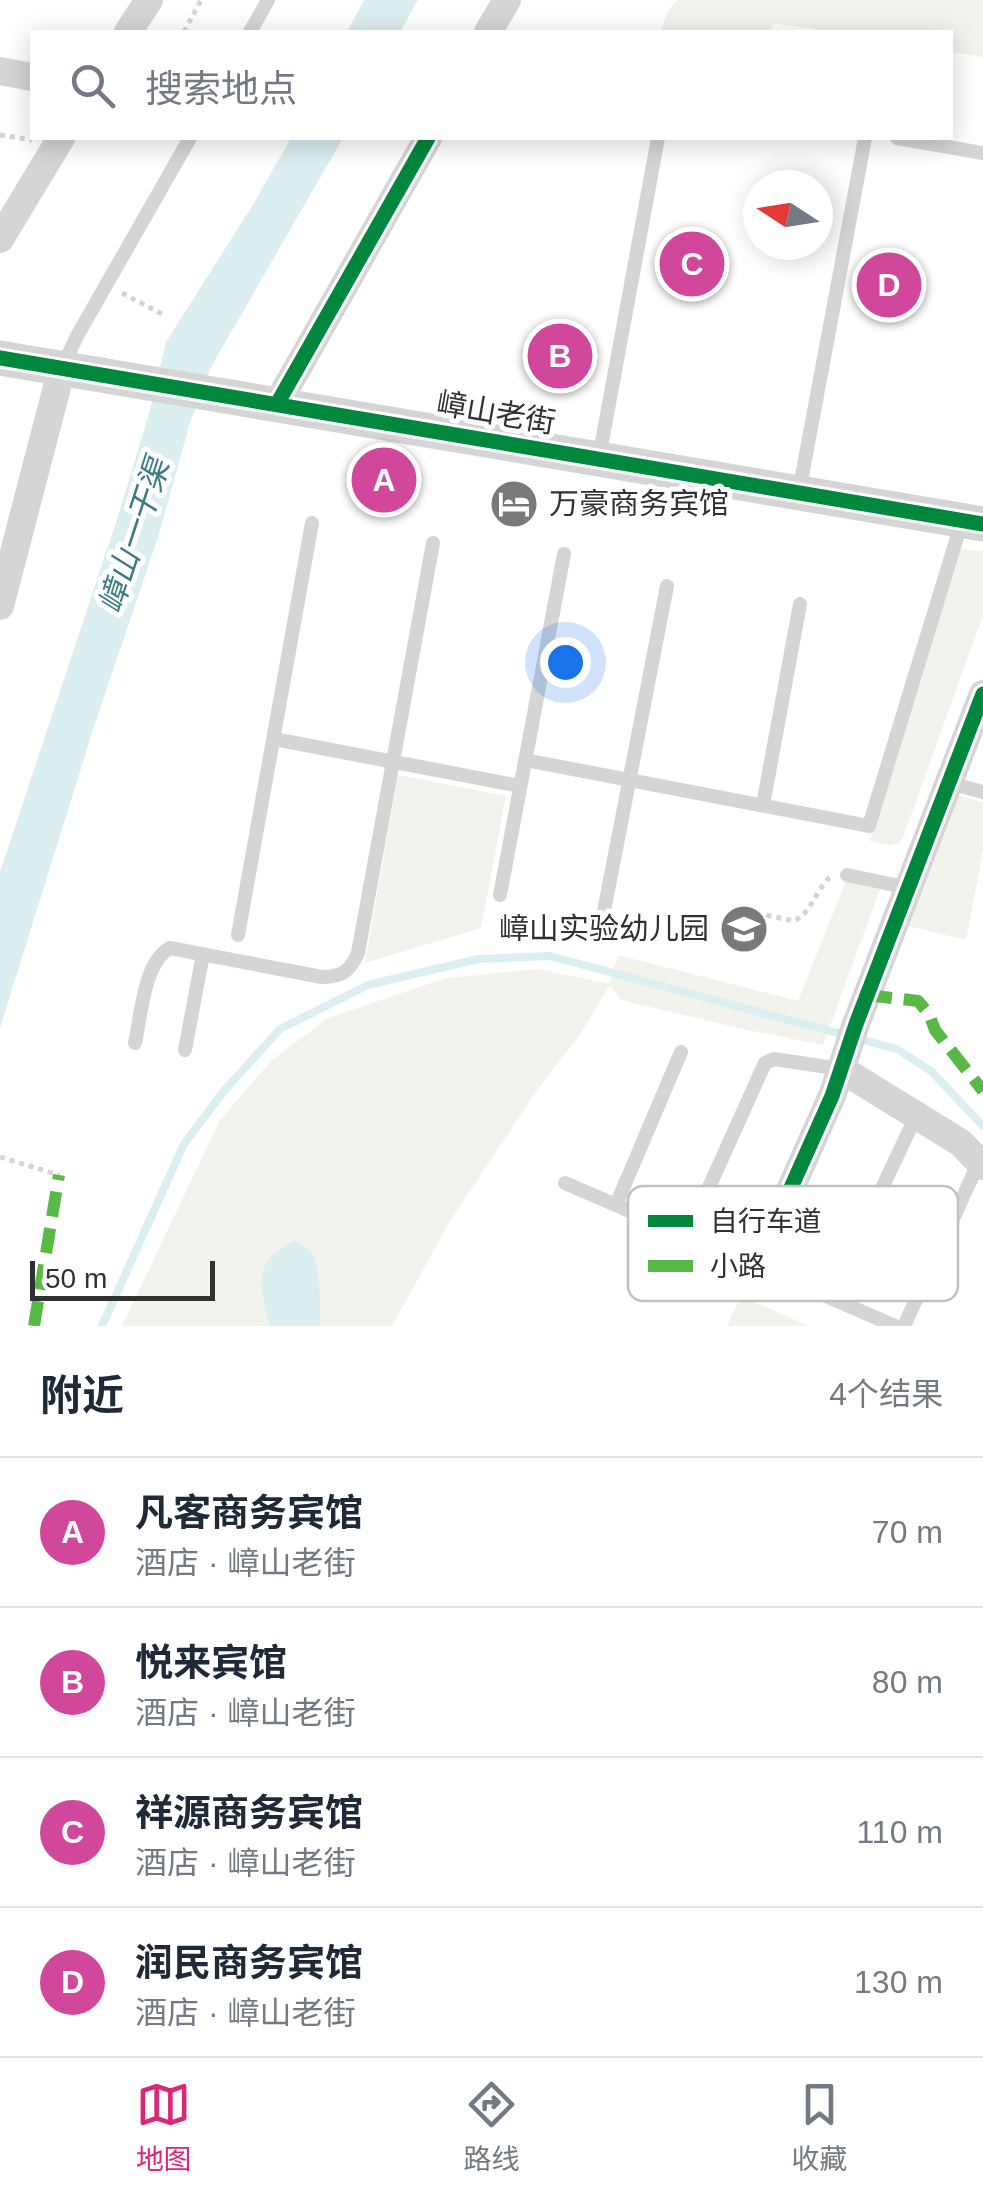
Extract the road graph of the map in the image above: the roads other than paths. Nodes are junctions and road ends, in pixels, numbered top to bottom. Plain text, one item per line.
1 (149, 0) edge
2 (268, 0) edge
3 (506, 0) edge
4 (129, 30) edge
5 (251, 30) edge
6 (489, 30) edge
7 (0, 71) edge
8 (30, 77) edge
9 (60, 140) edge
10 (189, 140) edge
11 (427, 140) edge
12 (658, 140) edge
13 (865, 140) edge
14 (908, 140) edge
15 (983, 153) edge
16 (0, 239) edge
17 (0, 358) edge
18 (71, 369) junction
19 (264, 402) junction
20 (587, 462) junction
21 (799, 493) junction
22 (972, 523) edge
23 (312, 524) dead end
24 (434, 543) dead end
25 (564, 554) dead end
26 (667, 586) dead end
27 (800, 604) dead end
28 (0, 606) edge
29 (983, 694) edge
30 (274, 739) junction
31 (525, 760) junction
32 (393, 762) junction
33 (629, 780) junction
34 (949, 783) junction
35 (520, 786) junction
36 (983, 792) edge
37 (762, 806) junction
38 (847, 875) road end
39 (908, 888) junction
40 (500, 895) dead end
41 (604, 911) dead end
42 (238, 935) dead end
43 (203, 954) junction
44 (135, 1043) dead end
45 (849, 1046) junction
46 (185, 1050) dead end
47 (681, 1052) dead end
48 (916, 1116) junction
49 (981, 1164) edge
50 (565, 1183) dead end
51 (709, 1186) edge
52 (792, 1186) edge
53 (883, 1186) edge
54 (616, 1205) junction
55 (628, 1210) edge
56 (958, 1212) edge
57 (837, 1301) edge
58 (916, 1301) edge
59 (895, 1326) edge
60 (904, 1326) edge

1 - 4 street
2 - 5 lane
3 - 6 street
7 - 8 street
9 - 16 street
10 - 18 lane
11 - 19 street
12 - 20 lane
13 - 21 lane
14 - 15 lane
17 - 18 street, 嶂山老街
18 - 19 street, 嶂山老街
18 - 28 street
19 - 20 street, 嶂山老街
20 - 21 street, 嶂山老街
21 - 22 street, 嶂山老街
22 - 37 lane
23 - 30 lane
24 - 32 lane
25 - 31 lane
26 - 33 lane
27 - 37 lane
29 - 34 street
30 - 32 lane
30 - 42 lane
31 - 33 lane
31 - 35 lane
32 - 35 lane
32 - 43 lane
33 - 37 lane
33 - 41 lane
34 - 36 lane
34 - 39 street
35 - 40 lane
38 - 39 lane
39 - 45 street
43 - 44 lane
43 - 46 lane
45 - 48 street
45 - 51 lane
45 - 52 street
47 - 54 lane
48 - 49 street
48 - 53 lane
49 - 56 lane
50 - 54 lane
54 - 55 lane
57 - 59 lane
58 - 60 lane

